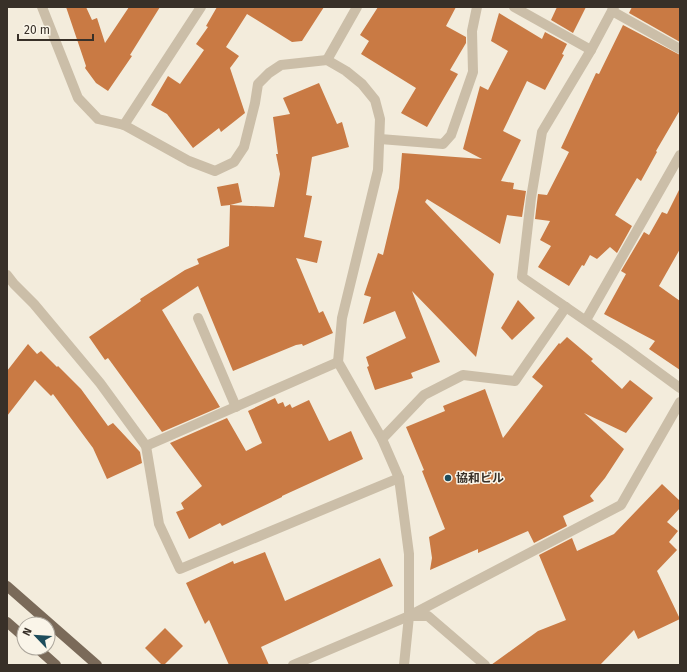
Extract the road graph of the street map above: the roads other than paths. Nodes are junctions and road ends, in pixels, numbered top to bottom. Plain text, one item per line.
1 (42, 7) edge
2 (200, 7) edge
3 (357, 7) edge
4 (477, 7) edge
5 (514, 7) edge
6 (613, 9) edge
7 (680, 49) edge
8 (591, 50) junction
9 (327, 60) junction
10 (124, 125) junction
11 (380, 139) junction
12 (680, 155) edge
13 (7, 274) edge
14 (566, 307) junction
15 (198, 318) dead end
16 (586, 320) junction
17 (338, 362) junction
18 (680, 388) edge
19 (680, 402) edge
20 (236, 407) junction
21 (382, 439) junction
22 (146, 446) junction
23 (399, 478) junction
24 (7, 586) edge
25 (408, 616) junction
26 (7, 622) edge
27 (16, 630) edge
28 (46, 656) edge
29 (56, 665) edge
30 (97, 665) edge
31 (293, 665) edge
32 (404, 665) edge
33 (485, 665) edge

1 - 10 street
2 - 10 street
3 - 9 street
4 - 11 street
5 - 8 street
6 - 7 street
6 - 8 street
8 - 14 street
9 - 10 street
9 - 11 street
11 - 17 street
12 - 16 street
13 - 22 street
14 - 16 street
14 - 21 street
15 - 20 street
16 - 18 street
17 - 20 street
17 - 21 street
19 - 25 street
20 - 22 street
21 - 23 street
22 - 23 street
23 - 25 street
24 - 30 main road
25 - 31 street
25 - 32 street
25 - 33 street
26 - 27 main road
28 - 29 main road

